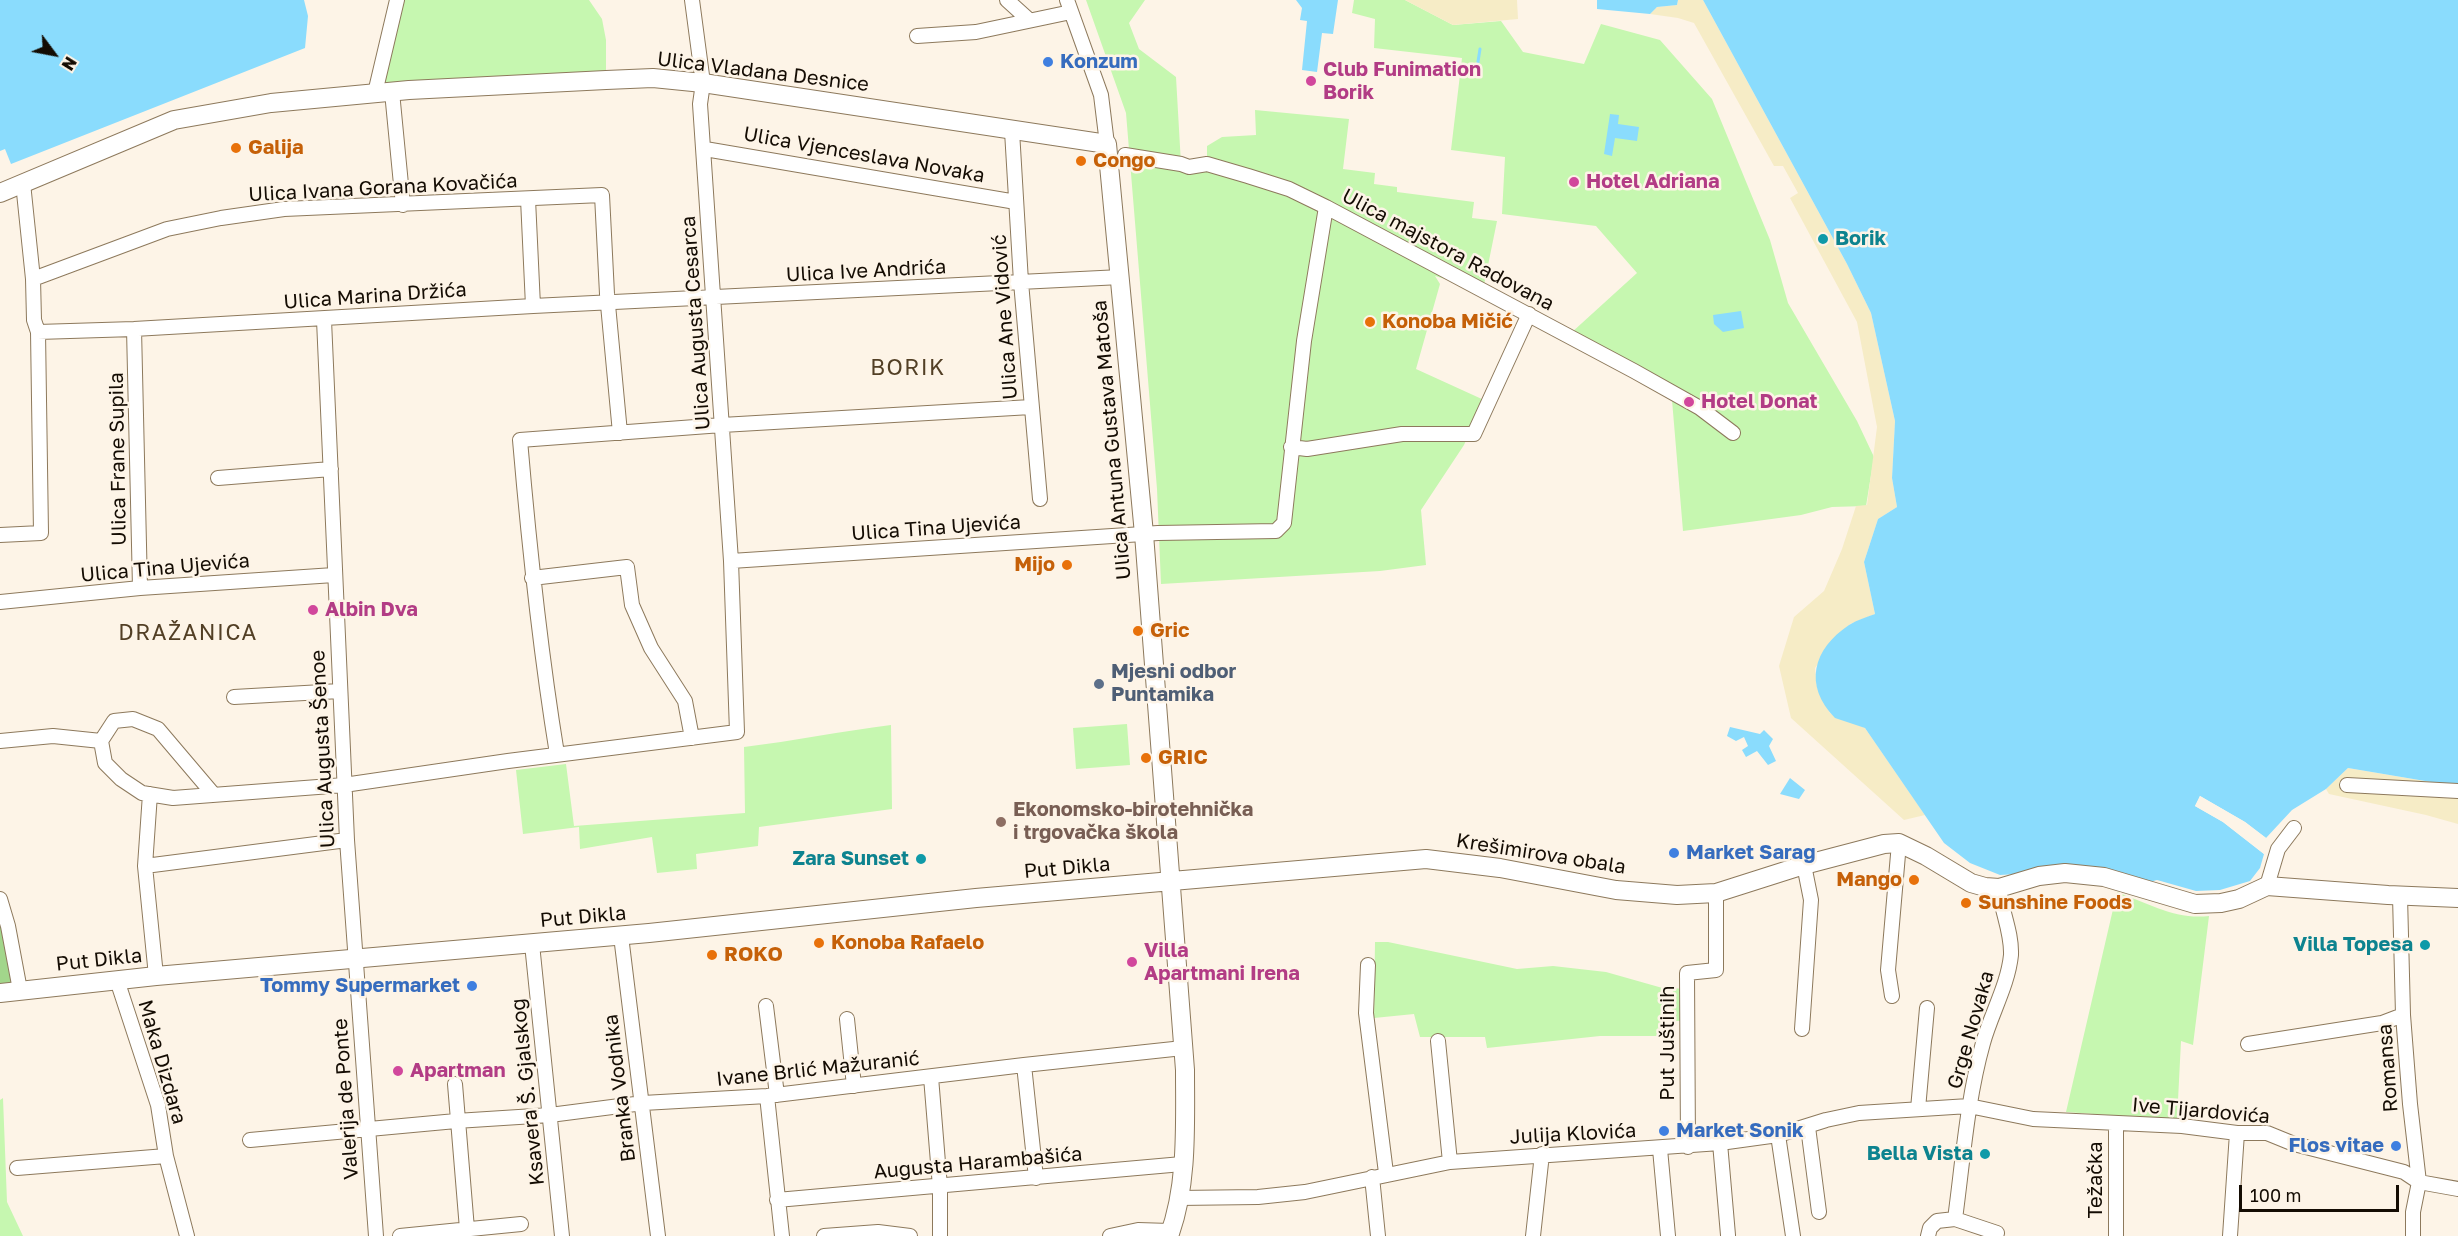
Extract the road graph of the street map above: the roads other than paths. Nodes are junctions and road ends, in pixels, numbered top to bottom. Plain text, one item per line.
1 (397, 0) edge
2 (692, 0) edge
3 (1007, 0) edge
4 (1069, 6) edge
5 (1029, 20) junction
6 (916, 36) dead end
7 (703, 83) junction
8 (383, 92) junction
9 (1012, 131) junction
10 (1107, 144) junction
11 (705, 148) junction
12 (1125, 155) dead end
13 (23, 183) junction
14 (0, 193) edge
15 (528, 199) junction
16 (1016, 202) junction
17 (403, 205) junction
18 (1326, 207) junction
19 (1121, 278) junction
20 (33, 279) junction
21 (1021, 282) junction
22 (714, 298) junction
23 (608, 304) junction
24 (533, 306) junction
25 (1529, 314) junction
26 (324, 320) junction
27 (134, 330) junction
28 (38, 332) junction
29 (1031, 407) junction
30 (722, 425) junction
31 (620, 433) junction
32 (1733, 433) dead end
33 (1291, 447) junction
34 (331, 469) junction
35 (218, 478) dead end
36 (1040, 500) dead end
37 (1144, 534) junction
38 (0, 535) edge
39 (731, 561) junction
40 (334, 574) junction
41 (532, 578) junction
42 (140, 588) junction
43 (0, 602) edge
44 (340, 691) junction
45 (234, 697) dead end
46 (692, 738) junction
47 (0, 741) edge
48 (101, 741) junction
49 (557, 754) junction
50 (344, 785) junction
51 (2347, 785) dead end
52 (2458, 791) edge
53 (150, 794) junction
54 (214, 795) junction
55 (2294, 828) dead end
56 (347, 840) junction
57 (1899, 843) junction
58 (1804, 865) junction
59 (146, 866) junction
60 (1170, 882) junction
61 (2267, 886) junction
62 (1999, 888) junction
63 (1716, 893) junction
64 (2400, 896) junction
65 (2458, 898) edge
66 (0, 899) edge
67 (621, 936) junction
68 (532, 944) junction
69 (355, 960) junction
70 (1368, 965) dead end
71 (156, 976) junction
72 (117, 980) junction
73 (20, 990) junction
74 (0, 993) edge
75 (1892, 996) dead end
76 (766, 1006) dead end
77 (1927, 1008) dead end
78 (2403, 1015) junction
79 (847, 1019) dead end
80 (1802, 1029) dead end
81 (1438, 1041) dead end
82 (2248, 1044) dead end
83 (1183, 1048) junction
84 (1024, 1065) junction
85 (931, 1077) junction
86 (455, 1084) dead end
87 (854, 1086) junction
88 (772, 1096) junction
89 (643, 1103) junction
90 (1969, 1106) junction
91 (1918, 1109) junction
92 (550, 1114) junction
93 (456, 1121) junction
94 (2116, 1123) junction
95 (1808, 1126) junction
96 (368, 1129) junction
97 (2237, 1133) junction
98 (1778, 1135) junction
99 (250, 1140) dead end
100 (1720, 1143) junction
101 (1688, 1147) junction
102 (1660, 1149) junction
103 (1542, 1154) junction
104 (166, 1156) junction
105 (1450, 1162) junction
106 (1182, 1164) junction
107 (16, 1168) dead end
108 (1379, 1175) junction
109 (1036, 1178) junction
110 (2419, 1182) junction
111 (940, 1187) junction
112 (2458, 1189) edge
113 (1178, 1198) junction
114 (777, 1200) junction
115 (1819, 1212) dead end
116 (1955, 1219) junction
117 (521, 1224) dead end
118 (467, 1229) junction
119 (1170, 1234) edge
120 (840, 1235) edge
121 (1728, 1235) edge
122 (187, 1236) edge
123 (376, 1236) edge
124 (400, 1236) edge
125 (562, 1236) edge
126 (657, 1236) edge
127 (782, 1236) edge
128 (824, 1236) edge
129 (910, 1236) edge
130 (940, 1236) edge
131 (1110, 1236) edge
132 (1378, 1236) edge
133 (1533, 1236) edge
134 (1668, 1236) edge
135 (1793, 1236) edge
136 (1928, 1236) edge
137 (1996, 1236) edge
138 (2116, 1236) edge
139 (2230, 1236) edge
140 (2413, 1236) edge

1 - 8 street
2 - 7 street, Ulica Augusta Cesarca
3 - 5 street
4 - 5 street
4 - 10 street, Ulica Antuna Gustava Matoša
5 - 6 street
7 - 8 street, Ulica Vladana Desnice
7 - 9 street, Ulica Vladana Desnice
7 - 11 street, Ulica Augusta Cesarca
8 - 13 street, Ulica Vladana Desnice
8 - 17 street
9 - 10 street, Ulica Vladana Desnice
9 - 16 street, Ulica Ane Vidović
10 - 19 street, Ulica Antuna Gustava Matoša
11 - 16 street, Ulica Vjenceslava Novaka
11 - 22 street, Ulica Augusta Cesarca
12 - 18 street
13 - 14 street, Ulica Vladana Desnice
13 - 20 street
15 - 17 street, Ulica Ivana Gorana Kovačića
15 - 23 street, Ulica Ivana Gorana Kovačića
15 - 24 street
16 - 21 street, Ulica Ane Vidović
17 - 20 street, Ulica Ivana Gorana Kovačića
18 - 25 street, Ulica majstora Radovana
18 - 33 street, Ulica majstora Radovana
19 - 21 street, Ulica Ive Andrića
19 - 37 street, Ulica Antuna Gustava Matoša
20 - 28 street
21 - 22 street, Ulica Ive Andrića
21 - 29 street, Ulica Ane Vidović
22 - 23 street, Ulica Marina Držića
22 - 30 street, Ulica Augusta Cesarca
23 - 24 street, Ulica Marina Držića
23 - 31 street
24 - 26 street, Ulica Marina Držića
25 - 32 street, Ulica majstora Radovana
25 - 33 street
26 - 27 street, Ulica Marina Držića
26 - 34 street, Ulica Augusta Šenoe
27 - 28 street, Ulica Marina Držića
27 - 42 street, Ulica Frane Supila
28 - 38 street
29 - 30 street
29 - 36 street, Ulica Ane Vidović
30 - 31 street
30 - 39 street, Ulica Augusta Cesarca
31 - 41 street
33 - 37 street, Ulica majstora Radovana
34 - 35 street
34 - 40 street, Ulica Augusta Šenoe
37 - 39 street, Ulica Tina Ujevića
37 - 60 street, Ulica Antuna Gustava Matoša
39 - 46 street, Ulica Augusta Cesarca
40 - 42 street, Ulica Tina Ujevića
40 - 44 street, Ulica Augusta Šenoe
41 - 46 street
41 - 49 street
42 - 43 street, Ulica Tina Ujevića
44 - 45 street
44 - 50 street, Ulica Augusta Šenoe
46 - 49 street
47 - 48 street
48 - 53 street
48 - 54 street
49 - 50 street
50 - 54 street
50 - 56 street, Ulica Augusta Šenoe
51 - 52 street
53 - 54 street
53 - 59 street
55 - 61 street
56 - 59 street
56 - 69 street, Ulica Augusta Šenoe
57 - 58 street, Krešimirova obala
57 - 62 street
57 - 75 street
58 - 63 street, Krešimirova obala
58 - 80 street
59 - 71 street
60 - 63 street, Krešimirova obala
60 - 67 street, Put Dikla
60 - 83 street, Ulica Antuna Gustava Matoša
61 - 62 street
61 - 64 street
62 - 90 street, Grge Novaka
63 - 101 street, Put Juštinih
64 - 65 street
64 - 78 street, Romansa
66 - 73 street
67 - 68 street, Put Dikla
67 - 89 street, Branka Vodnika
68 - 69 street, Put Dikla
68 - 92 street, Ksavera Š. Gjalskog
69 - 71 street, Put Dikla
69 - 96 street, Valerija de Ponte
70 - 108 street
71 - 72 street, Put Dikla
72 - 73 street, Put Dikla
72 - 104 street, Maka Dizdara
73 - 74 street, Put Dikla
76 - 88 street
77 - 91 street
78 - 82 street
78 - 110 street, Romansa
79 - 87 street
81 - 105 street
83 - 84 street, Ivane Brlić Mažuranić
83 - 106 street, Ulica Antuna Gustava Matoša
84 - 85 street, Ivane Brlić Mažuranić
84 - 109 street
85 - 87 street, Ivane Brlić Mažuranić
85 - 111 street
86 - 93 street
87 - 88 street, Ivane Brlić Mažuranić
88 - 89 street, Ivane Brlić Mažuranić
88 - 114 street
89 - 92 street, Ivane Brlić Mažuranić
89 - 126 street, Branka Vodnika
90 - 91 street, Julija Klovića
90 - 94 street, Ive Tijardovića
90 - 116 street, Grge Novaka
91 - 95 street, Julija Klovića
92 - 93 street, Ivane Brlić Mažuranić
92 - 125 street, Ksavera Š. Gjalskog
93 - 96 street, Ivane Brlić Mažuranić
93 - 118 street
94 - 97 street, Ive Tijardovića
94 - 138 street, Težačka
95 - 98 street, Julija Klovića
95 - 115 street
96 - 99 street, Ivane Brlić Mažuranić
96 - 123 street, Valerija de Ponte
97 - 110 street, Ive Tijardovića
97 - 139 street
98 - 100 street, Julija Klovića
98 - 135 street
100 - 101 street, Julija Klovića
100 - 121 street
101 - 102 street, Julija Klovića
102 - 103 street, Julija Klovića
102 - 134 street
103 - 105 street, Julija Klovića
103 - 133 street
104 - 107 street, Maka Dizdara
104 - 122 street, Maka Dizdara
105 - 108 street, Julija Klovića
106 - 109 street, Augusta Harambašića
106 - 113 street, Ulica Antuna Gustava Matoša
108 - 113 street, Julija Klovića
108 - 132 street
109 - 111 street, Augusta Harambašića
110 - 112 street, Ive Tijardovića
110 - 140 street, Romansa
111 - 114 street, Augusta Harambašića
111 - 130 street
113 - 119 street, Ulica Antuna Gustava Matoša
114 - 127 street
116 - 136 street
116 - 137 street
117 - 118 street
118 - 124 street
119 - 131 street
120 - 128 street
120 - 129 street

